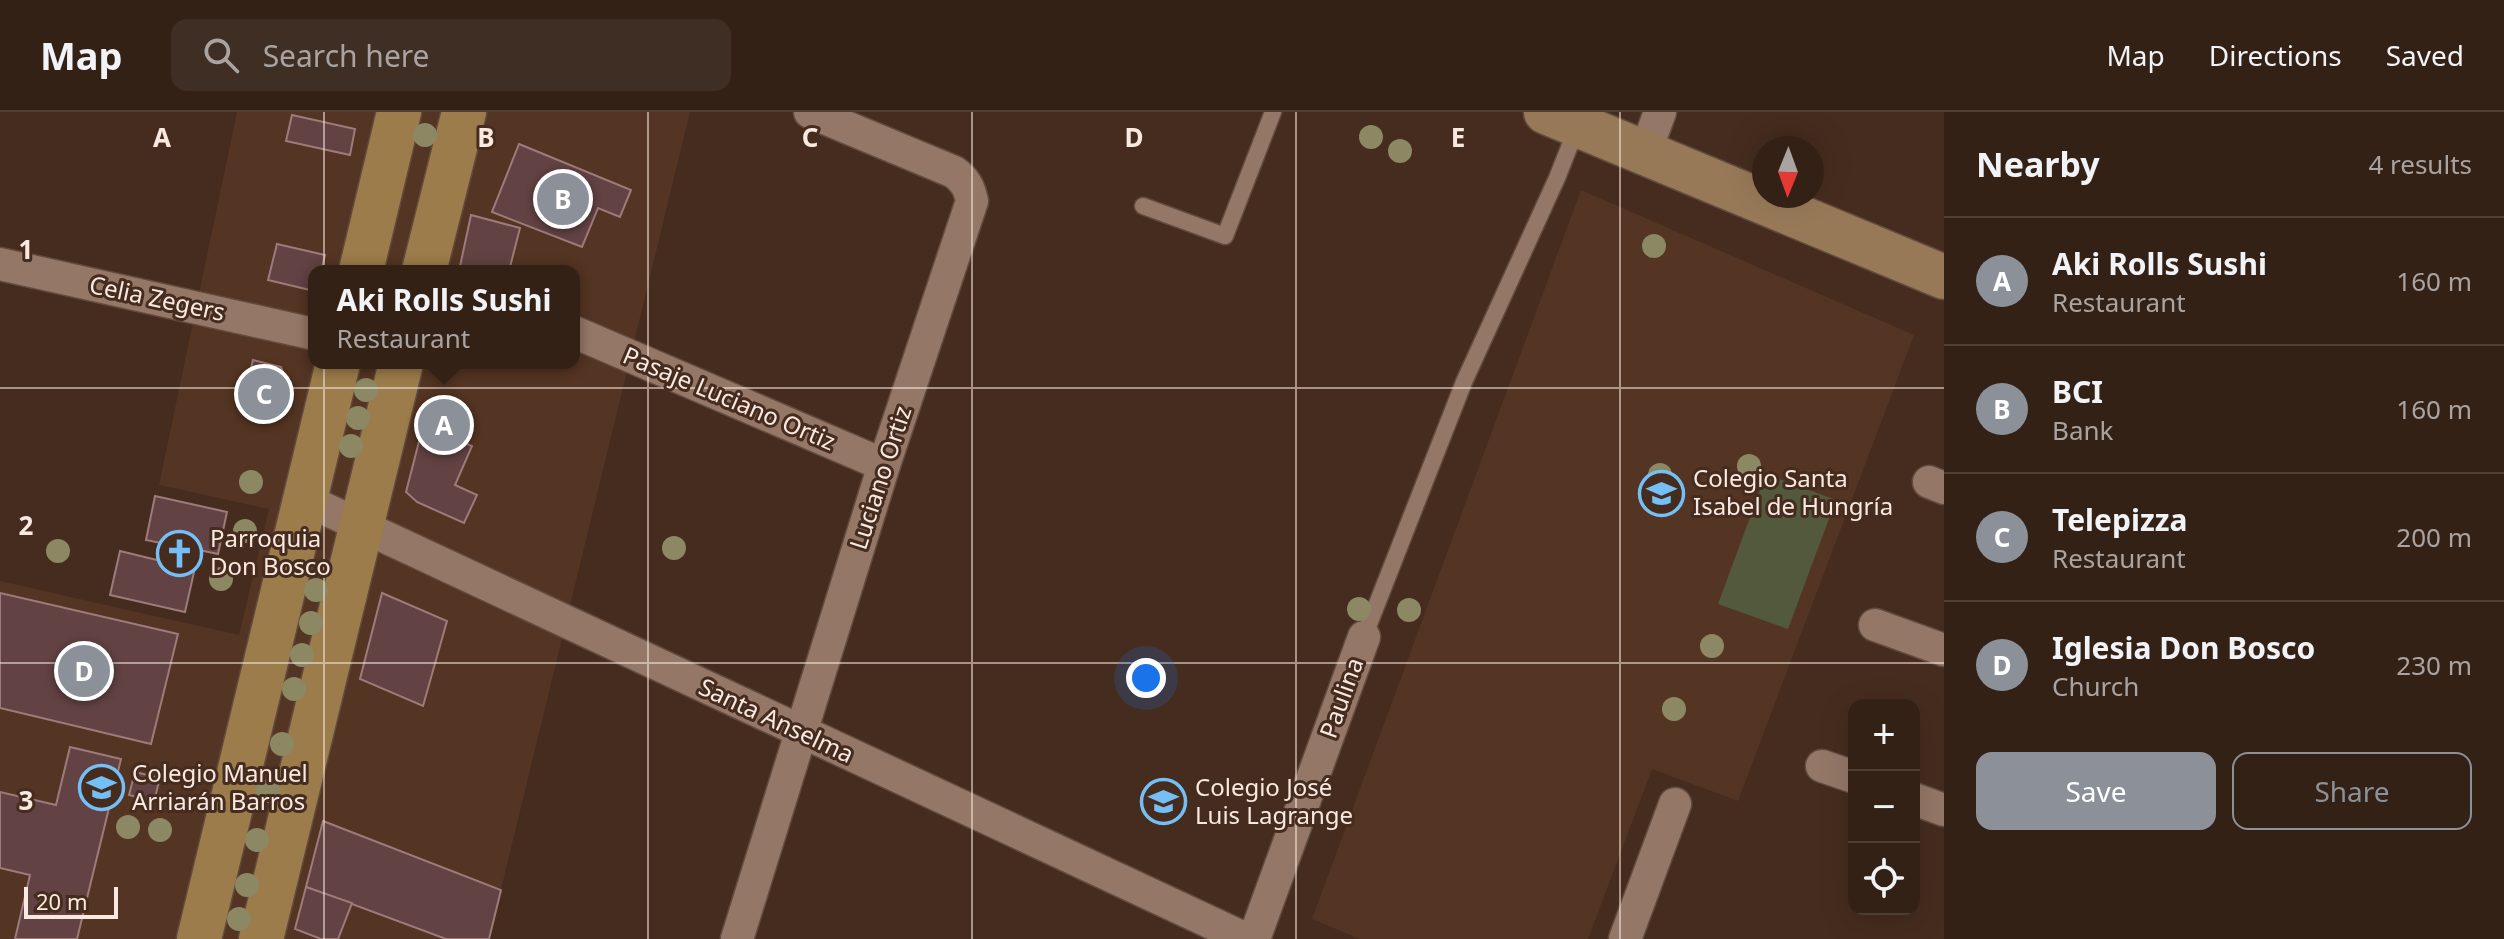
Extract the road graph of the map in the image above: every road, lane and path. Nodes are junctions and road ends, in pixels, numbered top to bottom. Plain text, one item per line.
1 (399, 112) edge
2 (464, 112) edge
3 (810, 112) edge
4 (1273, 112) edge
5 (1660, 112) edge
6 (1562, 119) edge
7 (1645, 153) junction
8 (1143, 206) dead end
9 (0, 264) edge
10 (362, 265) edge
11 (426, 265) edge
12 (1944, 277) edge
13 (308, 333) edge
14 (580, 335) edge
15 (337, 369) edge
16 (400, 369) edge
17 (884, 465) junction
18 (306, 500) junction
19 (361, 526) junction
20 (1875, 625) dead end
21 (1364, 637) joint
22 (1944, 650) edge
23 (801, 732) junction
24 (1822, 766) dead end
25 (1848, 775) edge
26 (1920, 801) edge
27 (1675, 804) dead end
28 (1944, 810) edge
29 (199, 939) edge
30 (261, 939) edge
31 (737, 939) edge
32 (1246, 939) edge
33 (1254, 939) edge
34 (1625, 939) edge

1 - 10 main road
2 - 11 main road
3 - 17 street, Luciano Ortiz
4 - 8 lane
5 - 7 street
6 - 7 street
6 - 21 lane
7 - 12 street
9 - 13 street, Celia Zegers
14 - 17 street, Pasaje Luciano Ortiz
15 - 18 main road
16 - 19 main road
17 - 23 street, Luciano Ortiz
18 - 19 street, Santa Anselma
18 - 29 main road
19 - 23 street, Santa Anselma
19 - 30 main road
20 - 22 street
21 - 33 street, Paulina
23 - 31 street, Luciano Ortiz
23 - 32 street, Santa Anselma
24 - 25 street
26 - 28 street
27 - 34 street

